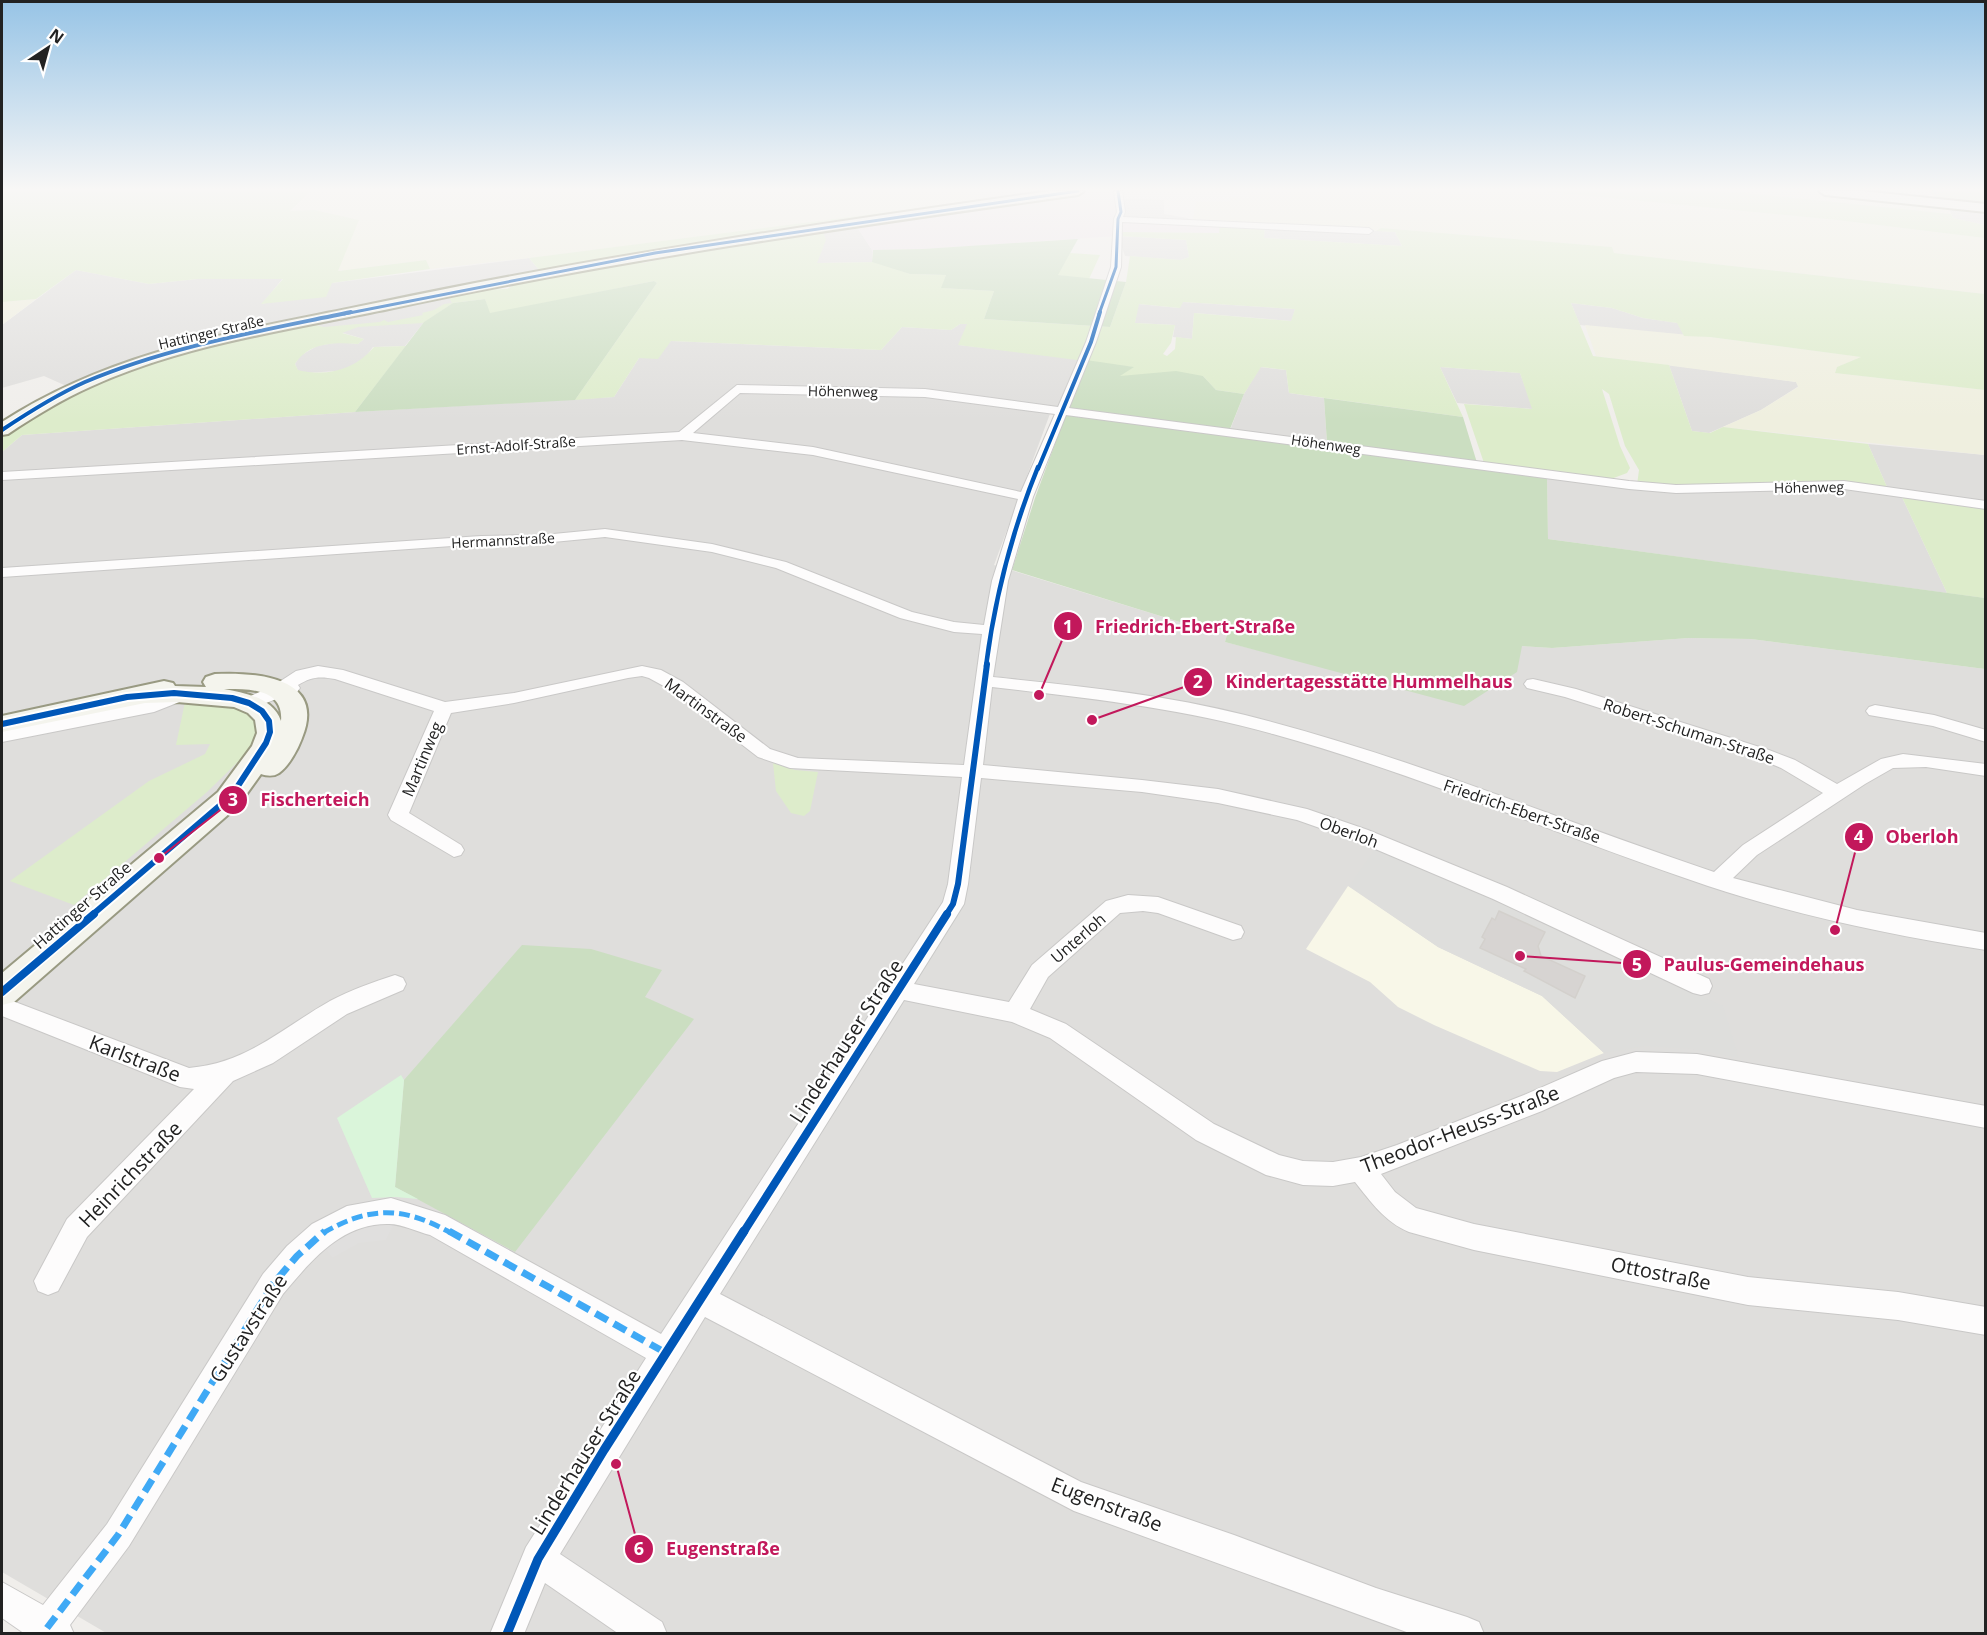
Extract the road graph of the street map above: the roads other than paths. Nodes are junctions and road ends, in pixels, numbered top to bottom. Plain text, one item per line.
1 (577, 267) edge
2 (1116, 267) edge
3 (1062, 409) junction
4 (2, 430) edge
5 (682, 436) junction
6 (2, 476) edge
7 (1026, 497) junction
8 (1986, 505) edge
9 (2, 572) edge
10 (991, 630) junction
11 (985, 681) junction
12 (1533, 684) dead end
13 (279, 690) junction
14 (145, 695) junction
15 (181, 695) junction
16 (250, 703) junction
17 (444, 708) junction
18 (1875, 711) dead end
19 (2, 724) edge
20 (2, 736) edge
21 (1986, 736) edge
22 (1986, 770) edge
23 (972, 772) junction
24 (237, 790) junction
25 (1839, 793) junction
26 (454, 850) dead end
27 (1718, 880) junction
28 (1233, 932) dead end
29 (1986, 942) edge
30 (395, 984) dead end
31 (1701, 986) dead end
32 (4, 990) edge
33 (899, 990) junction
34 (1015, 1013) junction
35 (223, 1076) junction
36 (1986, 1118) edge
37 (1361, 1169) junction
38 (48, 1281) dead end
39 (701, 1299) junction
40 (1986, 1321) edge
41 (666, 1353) junction
42 (538, 1559) junction
43 (2, 1599) edge
44 (52, 1631) edge
45 (507, 1634) edge
46 (650, 1634) edge
47 (1467, 1634) edge

1 - 4 main road, Hattinger Straße
2 - 3 street, Linderhauser Straße
3 - 5 street, Höhenweg
3 - 7 street, Linderhauser Straße
3 - 8 street, Höhenweg
5 - 6 street, Ernst-Adolf-Straße
5 - 7 street, Ernst-Adolf-Straße
7 - 10 street, Linderhauser Straße
9 - 10 street, Hermannstraße
10 - 11 street, Linderhauser Straße
11 - 23 street, Linderhauser Straße
11 - 27 street, Friedrich-Ebert-Straße
12 - 25 street, Robert-Schuman-Straße
13 - 14 main road
13 - 16 street, Martinstraße
13 - 17 street, Martinstraße
13 - 24 main road, Hattinger Straße
14 - 15 main road
14 - 19 main road
15 - 16 main road
15 - 20 street
16 - 24 main road, Hattinger Straße
17 - 23 street, Martinstraße
17 - 26 street, Martinweg
18 - 21 street
22 - 25 street
23 - 31 street, Oberloh
23 - 33 street, Linderhauser Straße
24 - 32 main road, Hattinger Straße
25 - 27 street
27 - 29 street, Friedrich-Ebert-Straße
28 - 34 street, Unterloh
30 - 35 street, Karlstraße
32 - 35 street, Karlstraße
33 - 34 street, Theodor-Heuss-Straße
33 - 39 street, Linderhauser Straße
34 - 37 street, Theodor-Heuss-Straße
35 - 38 street, Heinrichstraße
36 - 37 street, Theodor-Heuss-Straße
37 - 40 street, Ottostraße
39 - 41 street, Linderhauser Straße
39 - 47 street, Eugenstraße
41 - 42 street, Linderhauser Straße
41 - 44 street, Gustavstraße
42 - 45 street, Linderhauser Straße
42 - 46 street
43 - 44 street

